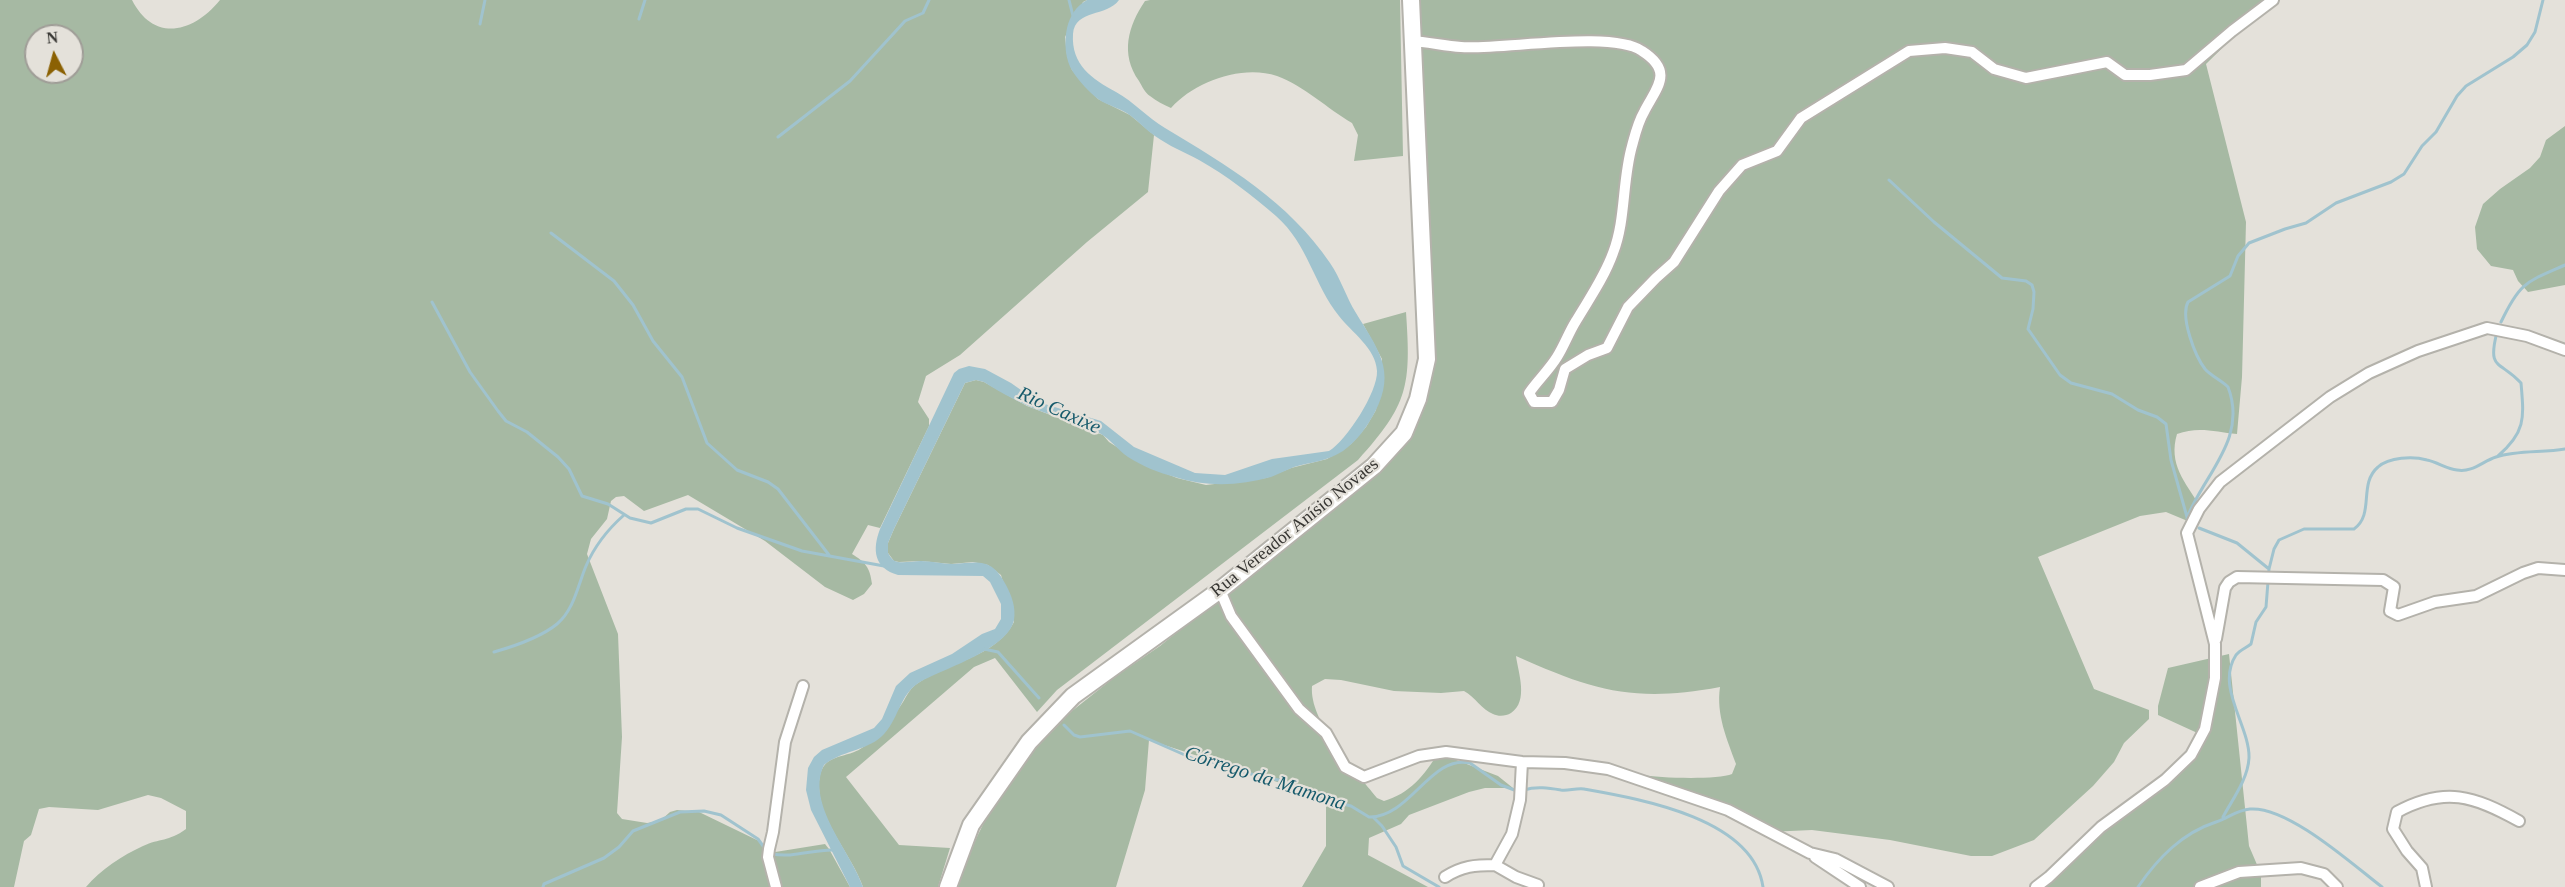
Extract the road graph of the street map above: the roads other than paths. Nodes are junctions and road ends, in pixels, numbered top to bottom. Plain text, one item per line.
1 (1411, 0) edge
2 (2272, 0) edge
3 (1412, 40) junction
4 (2565, 350) edge
5 (2565, 570) edge
6 (1220, 590) junction
7 (2216, 644) junction
8 (803, 686) dead end
9 (1522, 762) junction
10 (2519, 821) dead end
11 (1810, 853) junction
12 (1495, 865) junction
13 (1445, 876) dead end
14 (1538, 885) dead end
15 (776, 887) edge
16 (948, 887) edge
17 (1860, 887) edge
18 (1888, 887) edge
19 (2036, 887) edge
20 (2200, 887) edge
21 (2337, 887) edge
22 (2426, 887) edge

1 - 3 main road, Rua Vereador Anísio Novaes
2 - 3 street
3 - 6 main road, Rua Vereador Anísio Novaes
4 - 7 street
5 - 7 street
6 - 9 street
6 - 16 main road, Rua Vereador Anísio Novaes
7 - 19 street
8 - 15 street
9 - 11 street
9 - 12 street
10 - 22 street
11 - 17 street
11 - 18 street
12 - 13 street
12 - 14 street
20 - 21 street

